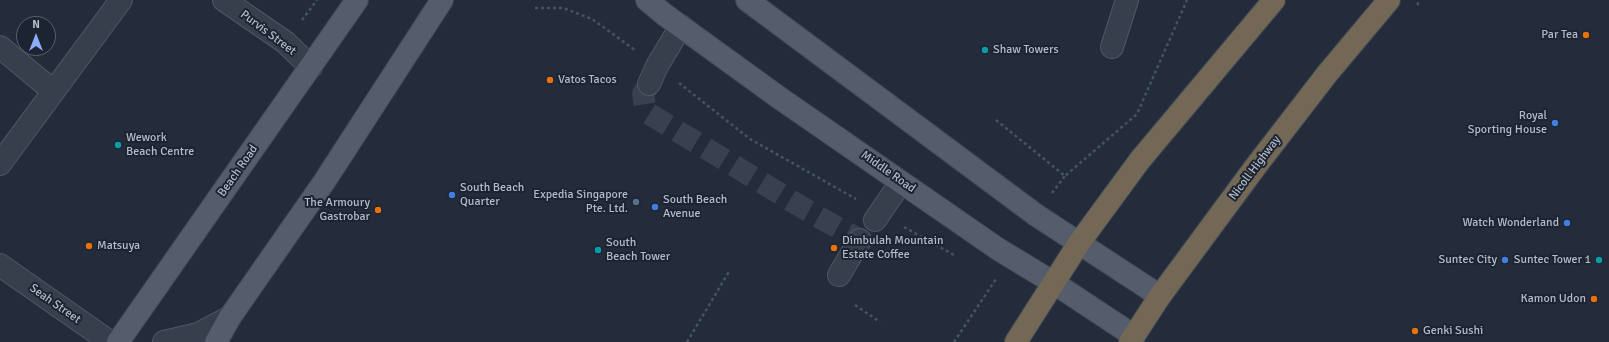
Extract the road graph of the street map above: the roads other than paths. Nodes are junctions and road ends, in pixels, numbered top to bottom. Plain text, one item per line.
1 (121, 0) edge
2 (224, 0) edge
3 (357, 0) edge
4 (442, 0) edge
5 (647, 0) edge
6 (747, 0) edge
7 (1127, 0) edge
8 (1274, 0) edge
9 (1389, 0) edge
10 (681, 26) junction
11 (0, 47) edge
12 (1112, 47) dead end
13 (311, 67) junction
14 (653, 75) tunnel mouth
15 (53, 91) junction
16 (0, 164) edge
17 (901, 182) junction
18 (877, 216) tunnel mouth
19 (860, 240) dead end
20 (1080, 244) junction
21 (0, 265) edge
22 (840, 275) dead end
23 (1054, 283) junction
24 (1160, 296) junction
25 (230, 317) junction
26 (1132, 339) edge
27 (110, 342) edge
28 (118, 342) edge
29 (164, 342) edge
30 (216, 342) edge
31 (1016, 342) edge

1 - 15 street
2 - 13 street, Purvis Street
3 - 13 main road, Beach Road
4 - 25 main road
5 - 10 main road, Middle Road
6 - 20 main road
7 - 12 street
8 - 20 highway
9 - 24 highway, Nicoll Highway
10 - 14 street
10 - 17 main road, Middle Road
11 - 15 street
13 - 28 main road, Beach Road
15 - 16 street
17 - 18 street
17 - 23 main road, Middle Road
19 - 22 street
20 - 23 highway
20 - 24 main road
21 - 27 street, Seah Street
23 - 26 main road, Middle Road
23 - 31 highway
24 - 26 highway, Nicoll Highway
25 - 29 street
25 - 30 main road

